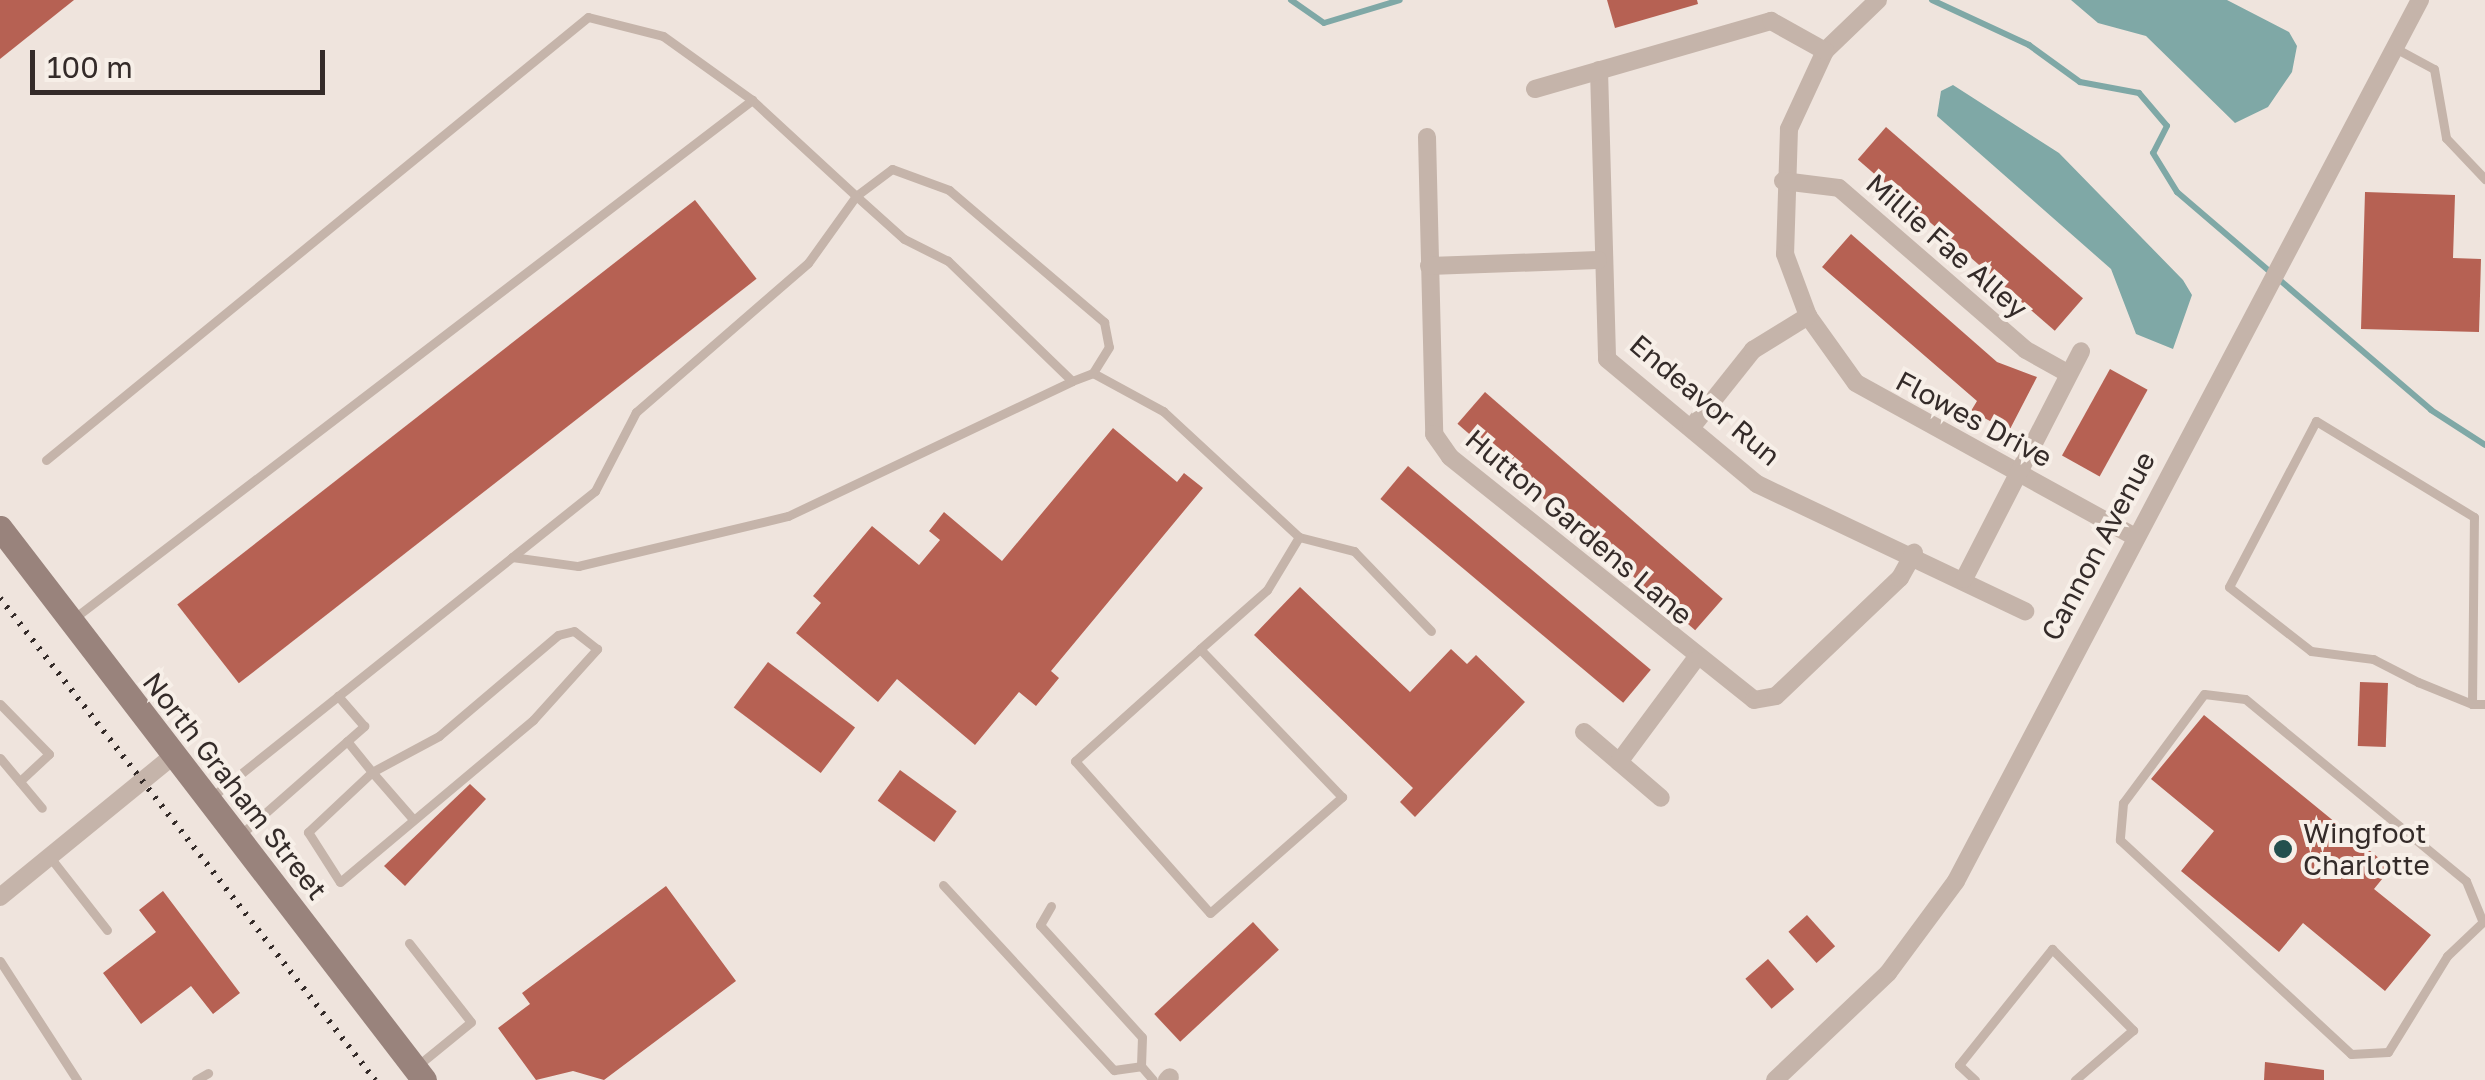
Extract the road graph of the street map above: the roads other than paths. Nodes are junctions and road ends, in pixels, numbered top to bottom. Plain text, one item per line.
1 (1878, 0) edge
2 (2420, 0) edge
3 (2396, 48) junction
4 (1825, 51) junction
5 (1599, 70) junction
6 (1534, 89) dead end
7 (752, 100) junction
8 (1426, 137) dead end
9 (2485, 179) edge
10 (1783, 181) junction
11 (856, 196) junction
12 (1598, 260) junction
13 (1430, 266) junction
14 (1808, 316) junction
15 (2080, 351) dead end
16 (1092, 373) junction
17 (2069, 374) junction
18 (1072, 382) junction
19 (1691, 428) junction
20 (46, 460) dead end
21 (2019, 474) junction
22 (0, 528) edge
23 (2133, 536) junction
24 (1300, 538) junction
25 (1914, 553) junction
26 (512, 557) junction
27 (1964, 579) junction
28 (2025, 611) dead end
29 (71, 620) junction
30 (1431, 632) dead end
31 (1200, 649) junction
32 (1694, 661) junction
33 (338, 696) junction
34 (0, 704) edge
35 (2472, 704) junction
36 (2485, 704) edge
37 (1584, 732) dead end
38 (346, 742) junction
39 (174, 756) junction
40 (0, 758) edge
41 (1620, 762) junction
42 (372, 772) junction
43 (20, 782) junction
44 (1662, 798) dead end
45 (208, 800) junction
46 (42, 808) dead end
47 (412, 818) junction
48 (237, 838) junction
49 (49, 856) junction
50 (943, 885) dead end
51 (0, 898) edge
52 (1051, 906) dead end
53 (2483, 920) edge
54 (108, 930) dead end
55 (409, 944) dead end
56 (0, 962) edge
57 (1141, 1066) junction
58 (208, 1073) dead end
59 (419, 1074) edge
60 (1164, 1079) edge
61 (77, 1080) edge
62 (196, 1080) edge
63 (1775, 1080) edge
64 (1974, 1080) edge
65 (2075, 1080) edge

1 - 4 street, Flowes Drive
2 - 3 street, Cannon Avenue
3 - 9 lane
3 - 23 street, Cannon Avenue
4 - 5 street
4 - 10 street, Flowes Drive
5 - 6 street
5 - 12 street, Endeavor Run
7 - 11 lane
7 - 20 lane
7 - 29 lane
8 - 13 street, Hutton Gardens Lane
10 - 14 street, Flowes Drive
10 - 17 street, Millie Fae Alley
11 - 16 lane
11 - 18 lane
11 - 26 lane
12 - 13 street
12 - 19 street, Endeavor Run
13 - 32 street, Hutton Gardens Lane
14 - 19 street
14 - 21 street, Flowes Drive
15 - 17 street
16 - 18 lane
16 - 24 lane
17 - 21 street
18 - 26 lane
19 - 25 street, Endeavor Run
21 - 23 street, Flowes Drive
21 - 27 street
22 - 29 main road, North Graham Street
23 - 63 street, Cannon Avenue
24 - 30 lane
24 - 31 lane
25 - 27 street, Endeavor Run
25 - 32 street, Hutton Gardens Lane
26 - 33 lane
27 - 28 street, Endeavor Run
29 - 39 main road, North Graham Street
31 - 31 lane
32 - 41 street
33 - 38 lane
33 - 45 lane
34 - 43 lane
35 - 35 lane
35 - 36 lane
37 - 41 street
38 - 42 lane
38 - 48 lane
39 - 45 main road, North Graham Street
39 - 49 street
40 - 43 lane
41 - 44 street
42 - 47 lane
42 - 47 lane
42 - 47 lane
43 - 46 lane
45 - 48 main road, North Graham Street
48 - 59 main road, North Graham Street
49 - 51 street
49 - 54 lane
50 - 57 lane
52 - 57 lane
53 - 53 lane
55 - 59 lane
56 - 61 lane
57 - 60 lane
58 - 62 lane
64 - 65 lane

